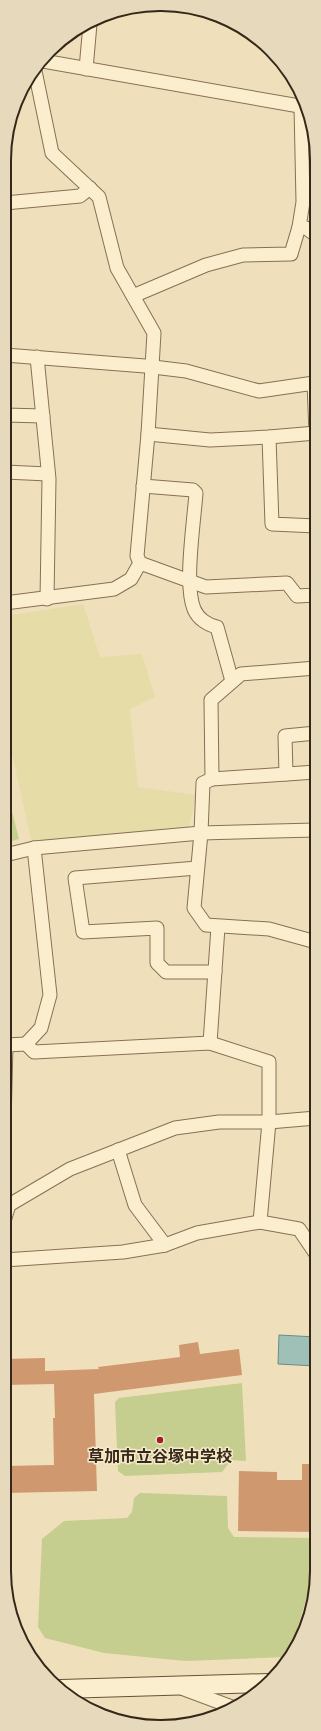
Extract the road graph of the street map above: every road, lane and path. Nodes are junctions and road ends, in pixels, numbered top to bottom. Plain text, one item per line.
1 (90, 29) edge
2 (48, 62) edge
3 (86, 69) junction
4 (36, 77) edge
5 (300, 105) edge
6 (303, 115) edge
7 (90, 188) junction
8 (11, 202) edge
9 (299, 227) junction
10 (310, 231) edge
11 (133, 296) junction
12 (11, 355) edge
13 (37, 357) junction
14 (152, 366) junction
15 (310, 384) edge
16 (11, 415) edge
17 (43, 416) junction
18 (148, 434) junction
19 (310, 434) edge
20 (269, 437) junction
21 (11, 472) edge
22 (48, 474) junction
23 (143, 486) junction
24 (310, 526) edge
25 (140, 564) junction
26 (189, 582) junction
27 (310, 595) edge
28 (47, 599) junction
29 (11, 603) edge
30 (310, 668) edge
31 (232, 681) junction
32 (310, 734) edge
33 (310, 772) edge
34 (286, 774) junction
35 (212, 779) junction
36 (310, 830) edge
37 (201, 833) junction
38 (34, 848) junction
39 (11, 854) edge
40 (198, 868) junction
41 (218, 927) junction
42 (310, 940) edge
43 (215, 972) junction
44 (11, 1043) edge
45 (210, 1043) junction
46 (26, 1044) junction
47 (310, 1119) edge
48 (269, 1122) junction
49 (118, 1150) junction
50 (11, 1204) edge
51 (260, 1222) junction
52 (165, 1245) junction
53 (310, 1245) edge
54 (11, 1260) edge
55 (259, 1683) edge
56 (175, 1686) junction
57 (69, 1689) edge
58 (227, 1705) edge

1 - 3 street
2 - 3 street
3 - 5 street
4 - 7 street
6 - 9 street
7 - 8 street
7 - 11 street
9 - 10 street
9 - 11 street
11 - 14 street
12 - 13 street
13 - 14 street
13 - 17 street
14 - 15 street
14 - 18 street
16 - 17 street
17 - 22 street
18 - 20 street
18 - 23 street
19 - 20 street
20 - 24 street
21 - 22 street
22 - 28 street
23 - 25 street
23 - 26 street
25 - 26 street
25 - 28 street
26 - 27 street
26 - 31 street
28 - 29 street
30 - 31 street
31 - 35 street
32 - 34 street
33 - 34 street
34 - 35 street
35 - 37 street
36 - 37 street
37 - 38 street
37 - 40 street
38 - 39 street
38 - 46 street
40 - 41 street
40 - 43 street
41 - 42 street
41 - 43 street
43 - 45 street
44 - 46 street
45 - 46 street
45 - 48 street
47 - 48 street
48 - 49 street
48 - 51 street
49 - 50 street
49 - 52 street
51 - 52 street
51 - 53 street
52 - 54 street
55 - 56 main road
56 - 57 main road
56 - 58 street

